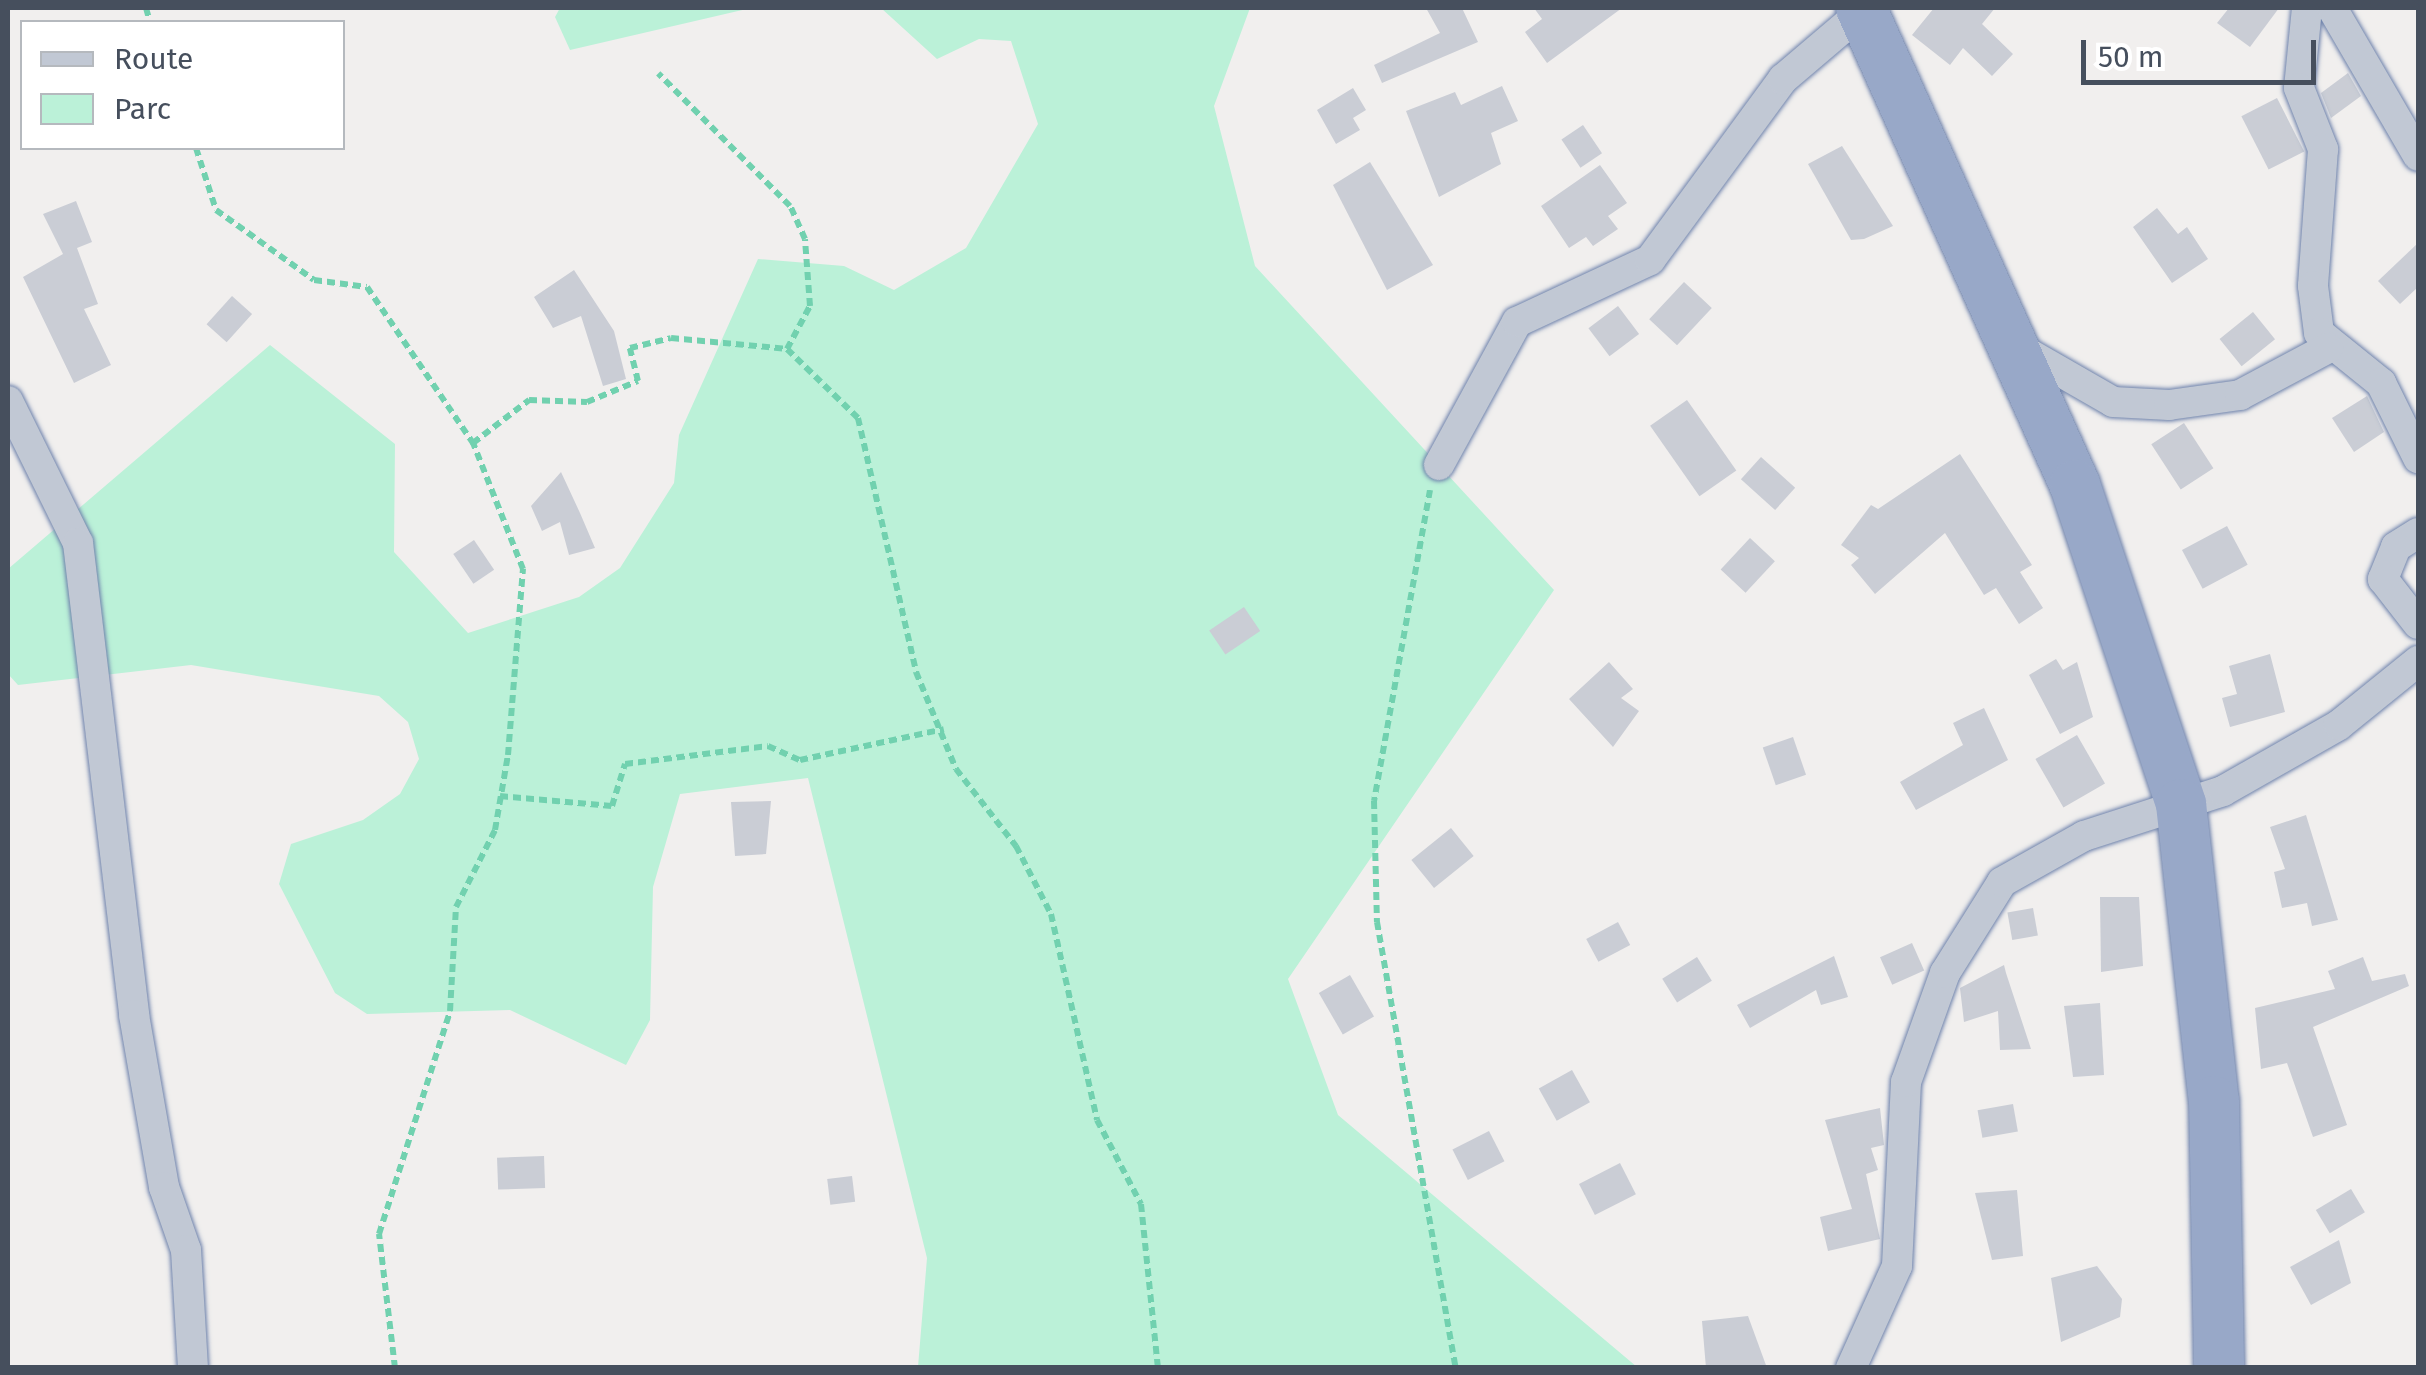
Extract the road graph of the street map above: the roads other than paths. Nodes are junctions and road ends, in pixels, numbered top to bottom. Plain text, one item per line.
1 (2308, 8) edge
2 (2332, 8) edge
3 (1862, 9) edge
4 (2418, 156) edge
5 (2009, 342) junction
6 (2328, 348) junction
7 (8, 401) edge
8 (2418, 458) edge
9 (1438, 465) road end
10 (2418, 532) edge
11 (2418, 624) edge
12 (2418, 661) edge
13 (2180, 804) junction
14 (192, 1368) edge
15 (1850, 1368) edge
16 (2219, 1368) edge

1 - 6 street
2 - 4 street
3 - 5 highway
3 - 9 street
5 - 6 street
5 - 13 highway
6 - 8 street
7 - 14 street
10 - 11 street
12 - 13 street
13 - 15 street
13 - 16 highway

